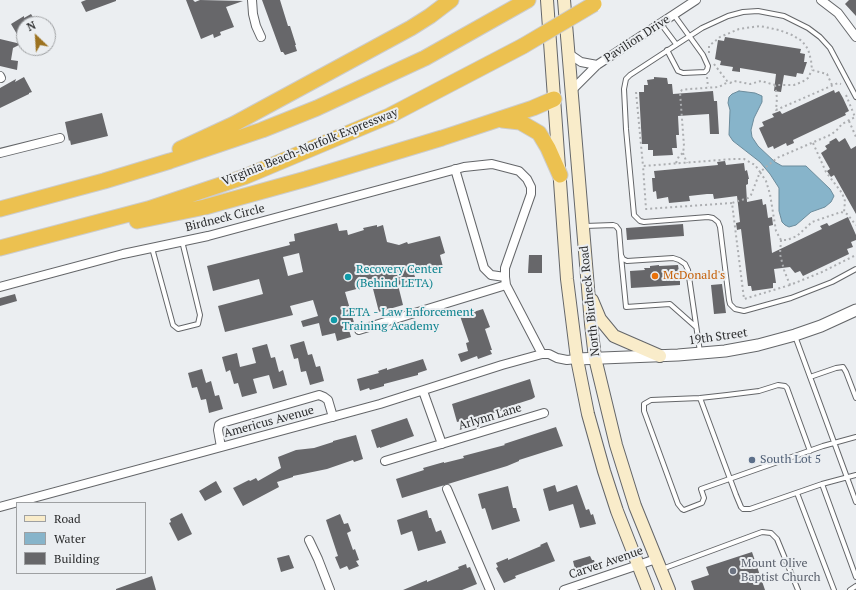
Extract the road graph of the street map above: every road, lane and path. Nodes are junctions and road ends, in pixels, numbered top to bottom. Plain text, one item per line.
1 (252, 0) edge
2 (451, 0) edge
3 (547, 0) edge
4 (564, 0) edge
5 (696, 0) edge
6 (821, 0) edge
7 (597, 2) edge
8 (523, 3) edge
9 (674, 14) junction
10 (660, 23) junction
11 (689, 35) junction
12 (261, 37) dead end
13 (856, 37) edge
14 (676, 44) junction
15 (667, 50) junction
16 (568, 53) junction
17 (711, 57) dead end
18 (712, 61) dead end
19 (598, 65) junction
20 (812, 70) junction
21 (728, 82) junction
22 (775, 86) junction
23 (832, 86) junction
24 (571, 91) junction
25 (636, 92) dead end
26 (856, 97) edge
27 (554, 99) junction
28 (499, 119) junction
29 (849, 121) junction
30 (856, 137) edge
31 (60, 138) dead end
32 (813, 143) junction
33 (0, 153) edge
34 (683, 153) junction
35 (687, 163) junction
36 (676, 164) junction
37 (643, 166) junction
38 (455, 169) junction
39 (760, 172) junction
40 (560, 175) junction
41 (104, 181) junction
42 (732, 203) junction
43 (0, 209) edge
44 (844, 212) junction
45 (856, 225) edge
46 (583, 226) junction
47 (781, 240) junction
48 (182, 241) junction
49 (6, 247) edge
50 (152, 248) junction
51 (621, 255) junction
52 (856, 255) edge
53 (856, 269) edge
54 (506, 281) junction
55 (790, 285) junction
56 (0, 287) edge
57 (588, 290) junction
58 (856, 310) edge
59 (696, 327) junction
60 (359, 330) dead end
61 (795, 335) junction
62 (542, 354) junction
63 (700, 354) junction
64 (660, 356) junction
65 (595, 358) junction
66 (577, 359) junction
67 (810, 377) junction
68 (423, 391) junction
69 (700, 398) junction
70 (856, 398) edge
71 (544, 413) dead end
72 (333, 417) junction
73 (856, 437) edge
74 (834, 443) junction
75 (442, 444) junction
76 (221, 447) junction
77 (810, 451) junction
78 (385, 462) dead end
79 (856, 475) edge
80 (847, 478) junction
81 (730, 479) junction
82 (822, 484) junction
83 (447, 489) dead end
84 (797, 493) junction
85 (18, 502) edge
86 (856, 502) edge
87 (16, 503) edge
88 (0, 507) edge
89 (309, 540) dead end
90 (658, 564) junction
91 (638, 565) junction
92 (856, 576) edge
93 (856, 586) edge
94 (330, 590) edge
95 (490, 590) edge
96 (564, 590) edge
97 (648, 590) edge
98 (669, 590) edge
99 (798, 590) edge
100 (834, 590) edge
101 (850, 590) edge

1 - 12 street
2 - 41 highway
3 - 27 main road, North Birdneck Road
4 - 16 main road, North Birdneck Road
5 - 9 street, Pavilion Drive
6 - 13 street
7 - 49 highway, Virginia Beach-Norfolk Expressway, bridge
8 - 41 highway
9 - 10 street, Pavilion Drive
9 - 11 lane
10 - 14 lane
10 - 19 street, Pavilion Drive
11 - 14 lane
11 - 15 lane
11 - 26 lane
14 - 15 lane
15 - 53 lane
16 - 19 street, Pavilion Drive
16 - 24 main road, North Birdneck Road
17 - 20 path
18 - 21 path
19 - 24 street, Pavilion Drive
20 - 22 path
20 - 23 path
21 - 22 path
21 - 34 path
22 - 23 path
23 - 29 path
24 - 27 main road, Pavilion Drive
24 - 46 main road, North Birdneck Road
25 - 37 path
27 - 28 highway
27 - 40 main road, North Birdneck Road
28 - 40 highway
28 - 49 highway
29 - 30 path
29 - 32 path
31 - 33 street
32 - 39 path
32 - 44 path
34 - 35 path
34 - 36 path
35 - 36 path
35 - 39 path
36 - 37 path
37 - 42 path
38 - 48 street, Birdneck Circle
38 - 54 street
38 - 54 street, Birdneck Circle
39 - 42 path
39 - 47 path
40 - 66 main road, North Birdneck Road
41 - 43 highway
42 - 55 path
44 - 45 path
44 - 47 path
46 - 51 lane
46 - 57 main road, North Birdneck Road
47 - 55 path
48 - 50 street, Birdneck Circle
48 - 50 lane
50 - 56 street, Birdneck Circle
51 - 59 lane
51 - 59 lane
52 - 55 path
54 - 60 street
54 - 62 street
57 - 64 main road
57 - 65 main road, North Birdneck Road
58 - 61 street, 19th Street
59 - 63 lane
61 - 63 street, 19th Street
61 - 67 lane
62 - 66 street
62 - 68 street, Americus Avenue
63 - 64 street, 19th Street
64 - 65 street, 19th Street
65 - 66 street, 19th Street
65 - 90 main road, North Birdneck Road
66 - 91 main road, North Birdneck Road
67 - 70 lane
67 - 74 lane
68 - 72 street, Americus Avenue
68 - 75 street
69 - 77 lane
69 - 81 lane
69 - 81 lane
71 - 75 street, Arlynn Lane
72 - 76 street, Americus Avenue
72 - 76 street
73 - 74 lane
74 - 77 lane
74 - 80 lane
75 - 78 street, Arlynn Lane
76 - 85 street, Americus Avenue
77 - 81 lane
79 - 80 lane
80 - 82 lane
80 - 86 lane
81 - 84 lane
82 - 84 lane
82 - 92 lane
83 - 95 street
84 - 100 lane
87 - 88 street, Americus Avenue
89 - 94 street
90 - 91 street, Carver Avenue
90 - 98 main road, North Birdneck Road
90 - 99 lane
91 - 96 street, Carver Avenue
91 - 97 main road, North Birdneck Road
93 - 101 lane

